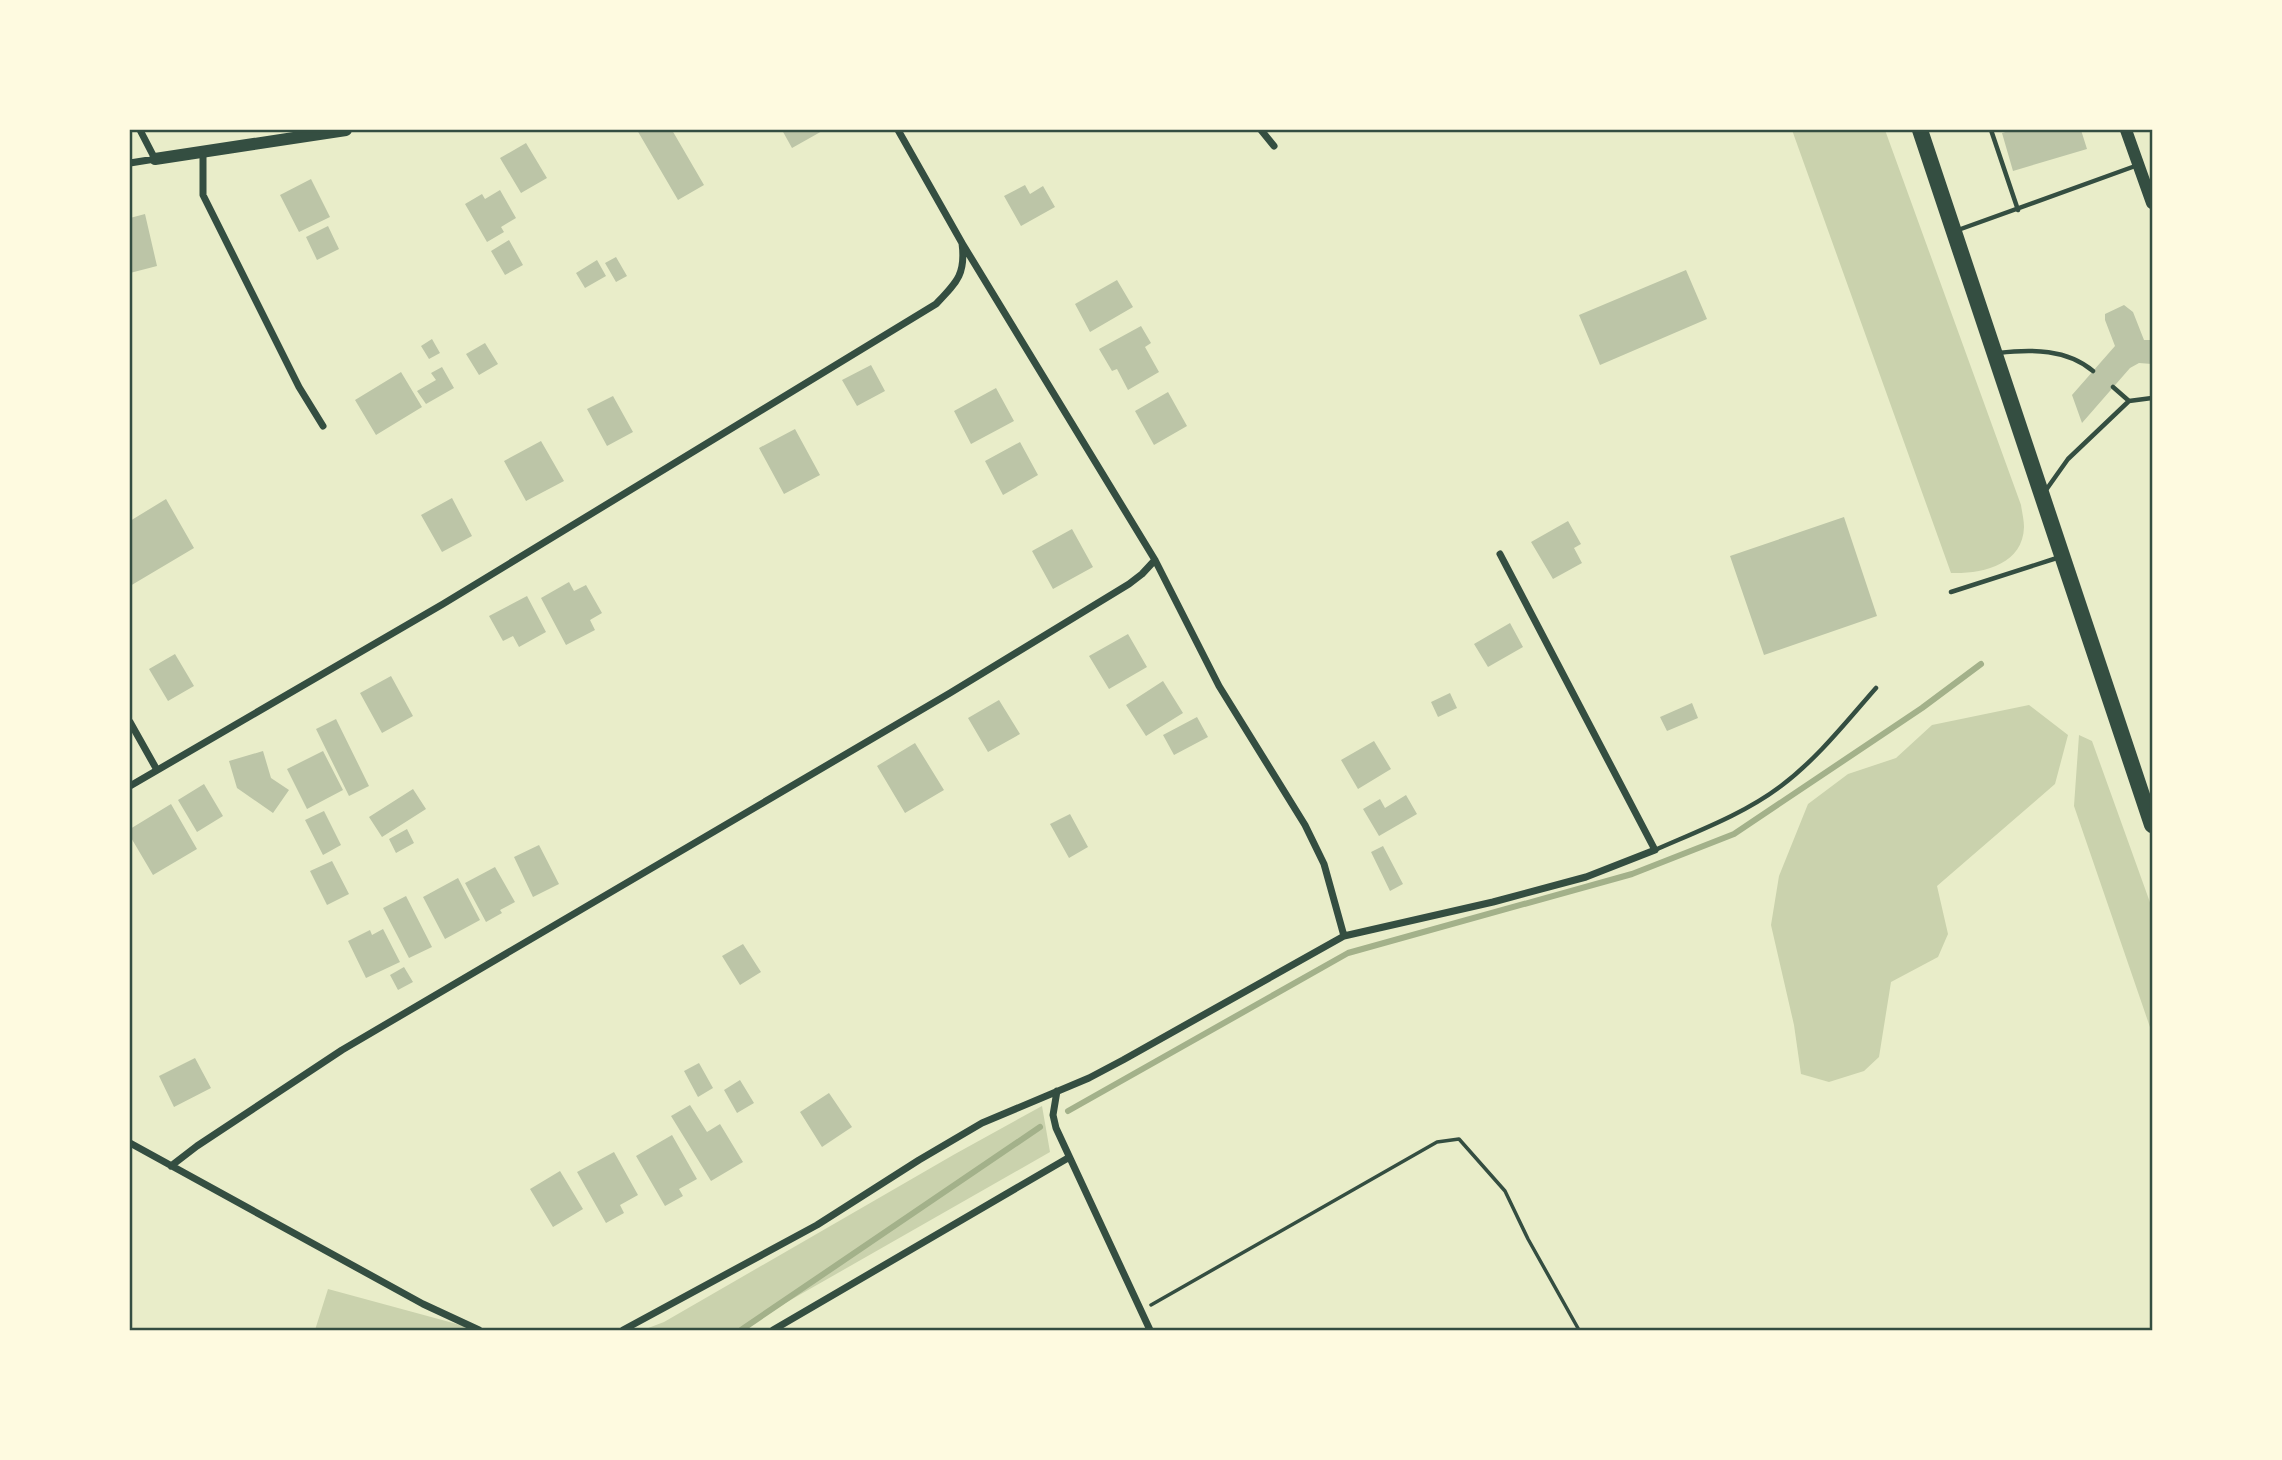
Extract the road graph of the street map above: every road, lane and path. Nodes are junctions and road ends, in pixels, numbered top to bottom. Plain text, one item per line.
1 (140, 130) edge
2 (346, 130) edge
3 (898, 130) edge
4 (1261, 130) edge
5 (1920, 130) edge
6 (1991, 130) edge
7 (2126, 130) edge
8 (1274, 146) dead end
9 (203, 152) junction
10 (155, 159) junction
11 (130, 163) edge
12 (2138, 164) junction
13 (2152, 202) edge
14 (2018, 210) junction
15 (1954, 232) junction
16 (962, 243) junction
17 (1995, 353) junction
18 (2093, 371) dead end
19 (2113, 387) dead end
20 (2152, 398) edge
21 (2129, 401) junction
22 (323, 426) dead end
23 (2042, 495) junction
24 (1500, 554) dead end
25 (2063, 556) junction
26 (1156, 560) junction
27 (1951, 592) dead end
28 (1876, 688) dead end
29 (130, 722) edge
30 (157, 770) junction
31 (130, 786) edge
32 (2152, 825) edge
33 (1656, 850) junction
34 (1344, 936) junction
35 (1057, 1091) junction
36 (130, 1143) edge
37 (1069, 1158) junction
38 (171, 1166) junction
39 (1141, 1311) junction
40 (479, 1331) edge
41 (623, 1331) edge
42 (774, 1331) edge
43 (1150, 1331) edge
44 (1579, 1331) edge

1 - 10 street
2 - 9 street
3 - 16 street
4 - 8 street
5 - 15 highway
6 - 14 lane
7 - 12 street
9 - 10 street
9 - 22 street
10 - 11 street
12 - 13 street
12 - 14 lane
14 - 15 lane
15 - 17 highway
16 - 26 street
16 - 30 street
17 - 18 lane
17 - 23 highway
19 - 21 lane
20 - 21 lane
21 - 23 lane
23 - 25 highway
24 - 33 street
25 - 27 lane
25 - 32 highway
26 - 34 street
26 - 38 street
28 - 33 lane
29 - 30 street
30 - 31 street
33 - 34 street
34 - 35 street
35 - 37 street
35 - 41 street
36 - 38 street
37 - 39 street
37 - 42 street
38 - 40 street
39 - 43 street
39 - 44 path

